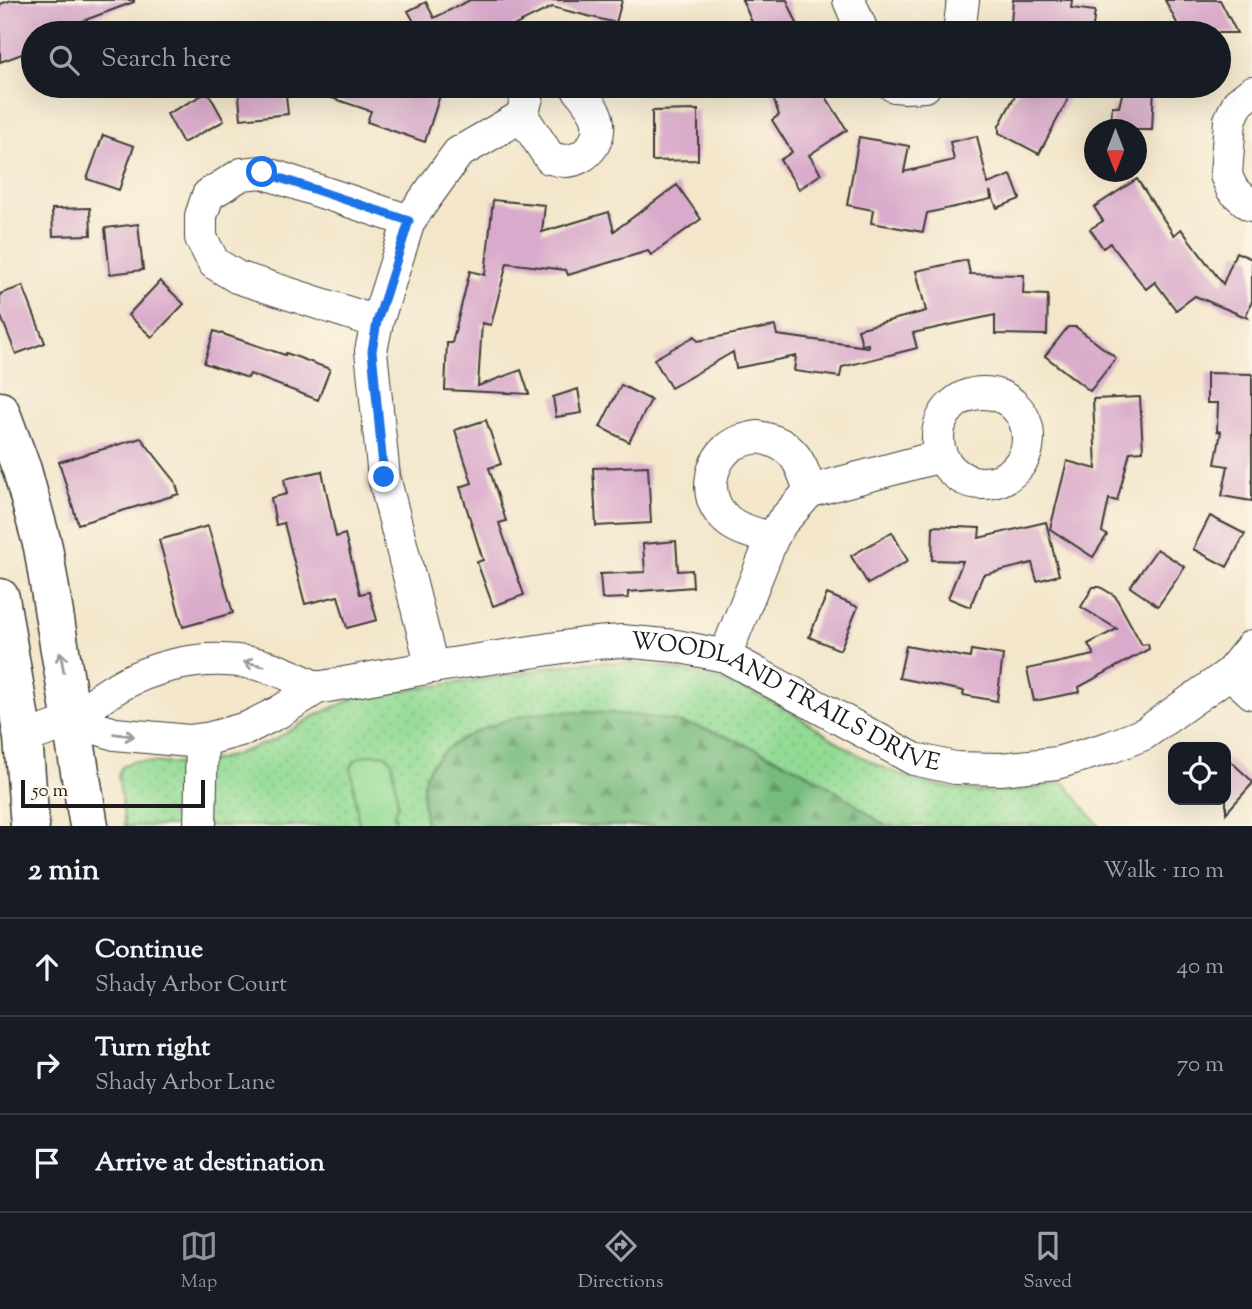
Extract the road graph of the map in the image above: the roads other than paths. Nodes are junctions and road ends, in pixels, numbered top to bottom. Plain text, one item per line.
1 (849, 0) edge
2 (963, 0) edge
3 (858, 21) edge
4 (960, 21) edge
5 (1252, 92) edge
6 (584, 98) edge
7 (526, 101) edge
8 (1252, 205) edge
9 (409, 221) junction
10 (377, 322) junction
11 (0, 411) edge
12 (942, 456) dead end
13 (810, 491) junction
14 (772, 539) junction
15 (0, 598) edge
16 (1252, 646) edge
17 (725, 656) junction
18 (432, 667) junction
19 (1241, 683) edge
20 (317, 688) junction
21 (72, 721) junction
22 (23, 738) junction
23 (202, 740) junction
24 (30, 826) edge
25 (89, 826) edge
26 (200, 826) edge

1 - 3 street
2 - 4 street
5 - 8 street
6 - 7 street
7 - 9 street
9 - 10 street
9 - 10 street
10 - 18 street
21 -> 11 main road
12 - 13 street
13 - 14 street
13 - 14 street
14 - 17 street
15 - 22 main road
16 - 19 street, WOODLAND TRAILS DRIVE
17 - 18 street, WOODLAND TRAILS DRIVE
17 - 19 street, WOODLAND TRAILS DRIVE
18 - 20 street, WOODLAND TRAILS DRIVE
20 -> 21 street
20 - 23 street, WOODLAND TRAILS DRIVE
21 - 22 street
21 -> 23 street, WOODLAND TRAILS DRIVE
21 - 25 main road
22 - 24 main road
23 - 26 street

